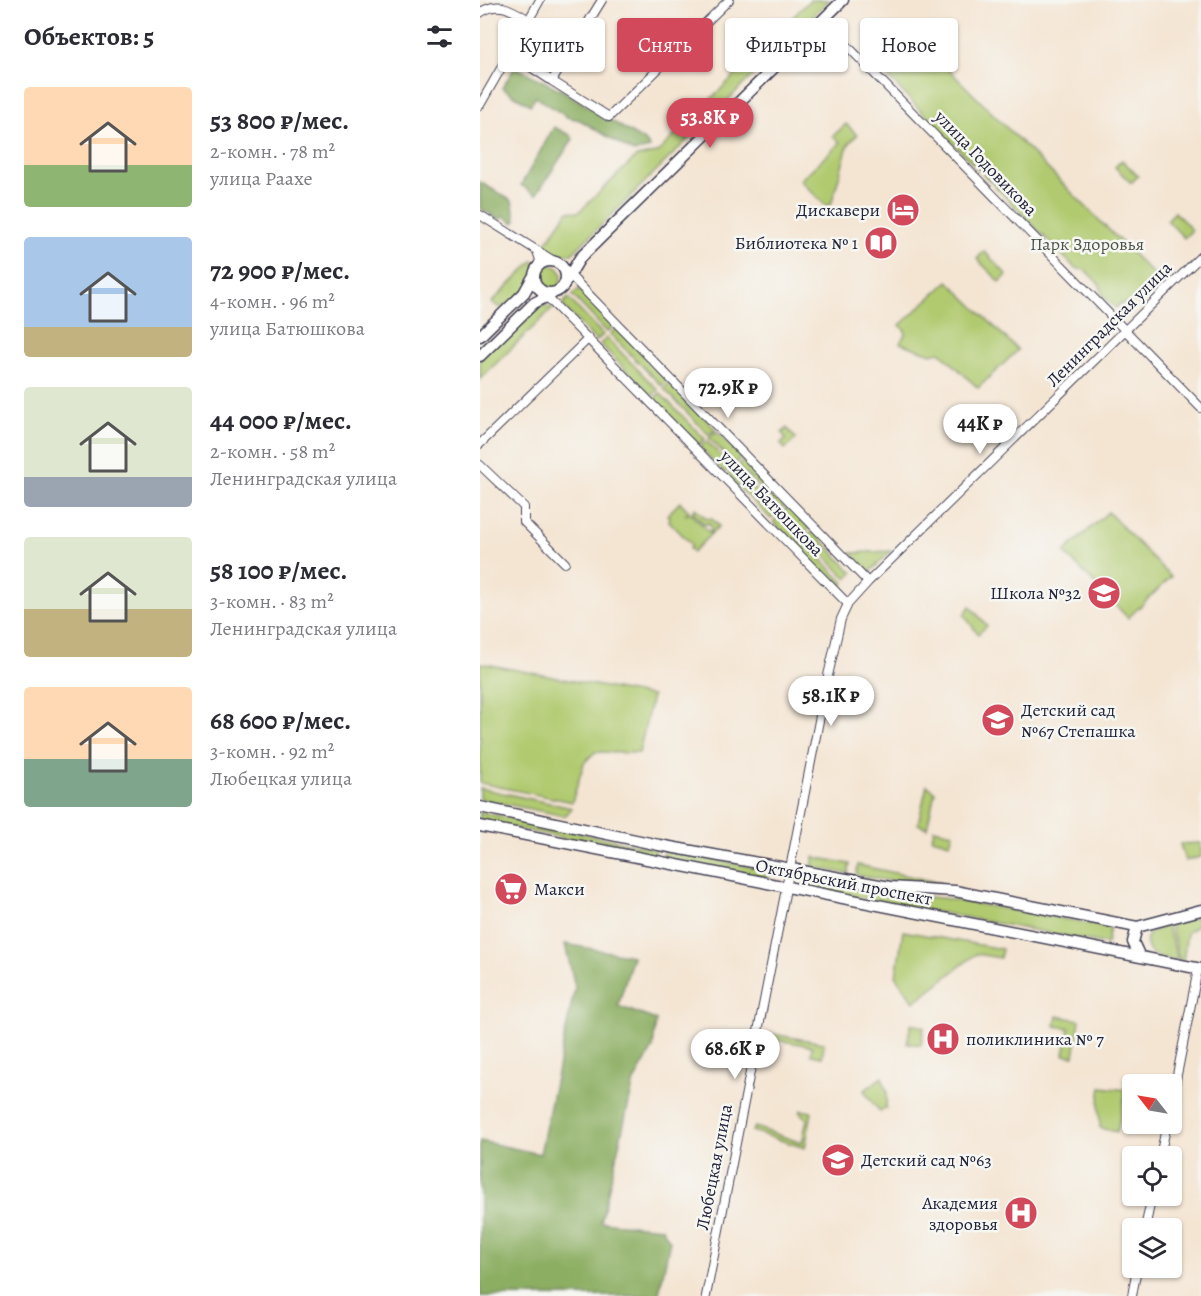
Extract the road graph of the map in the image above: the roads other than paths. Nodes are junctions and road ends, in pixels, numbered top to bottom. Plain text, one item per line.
1 (540, 0) edge
2 (602, 0) edge
3 (729, 0) edge
4 (843, 0) edge
5 (480, 13) edge
6 (525, 18) edge
7 (530, 18) edge
8 (824, 18) edge
9 (848, 46) edge
10 (498, 72) edge
11 (538, 72) edge
12 (769, 72) edge
13 (552, 81) junction
14 (480, 105) edge
15 (480, 215) edge
16 (537, 251) junction
17 (1201, 256) edge
18 (580, 258) junction
19 (535, 271) junction
20 (564, 272) junction
21 (547, 293) junction
22 (1127, 330) junction
23 (480, 336) edge
24 (589, 338) junction
25 (480, 356) edge
26 (1201, 408) edge
27 (480, 444) edge
28 (480, 465) edge
29 (565, 563) dead end
30 (868, 582) junction
31 (848, 604) junction
32 (480, 807) edge
33 (480, 826) edge
34 (659, 844) junction
35 (655, 861) junction
36 (790, 868) junction
37 (786, 888) junction
38 (1201, 910) edge
39 (1137, 927) junction
40 (1140, 957) junction
41 (1200, 969) edge
42 (1178, 1074) edge
43 (1135, 1278) edge
44 (706, 1296) edge
45 (1132, 1296) edge

1 - 7 street
2 - 13 street
3 - 13 street
4 - 8 main road
5 - 6 street
9 - 22 street, улица Годовикова
10 - 14 street
11 - 13 street
12 - 18 main road
15 - 16 street, улица Батюшкова
16 - 19 street
16 - 20 street, улица Батюшкова
17 - 22 street, Ленинградская улица
18 - 20 main road
18 - 20 main road
19 - 20 main road
19 - 21 main road
19 - 23 main road
20 - 21 main road
20 - 30 street, улица Батюшкова
21 - 24 street, улица Батюшкова
21 - 25 main road
22 - 26 street, улица Годовикова
22 - 30 street, Ленинградская улица
24 - 27 street
24 - 31 street, улица Батюшкова
28 - 29 street
30 - 31 street, Ленинградская улица
31 - 36 street, Ленинградская улица
32 - 34 main road, Октябрьский проспект
33 - 35 main road, Октябрьский проспект
34 - 35 main road
34 - 36 main road, Октябрьский проспект
35 - 37 main road, Октябрьский проспект
36 - 37 street, Любецкая улица
36 - 39 main road, Октябрьский проспект
37 - 40 main road, Октябрьский проспект
37 - 44 street, Любецкая улица
38 - 39 main road, Октябрьский проспект
39 - 40 main road
40 - 41 main road, Октябрьский проспект
41 - 42 street
43 - 45 street

